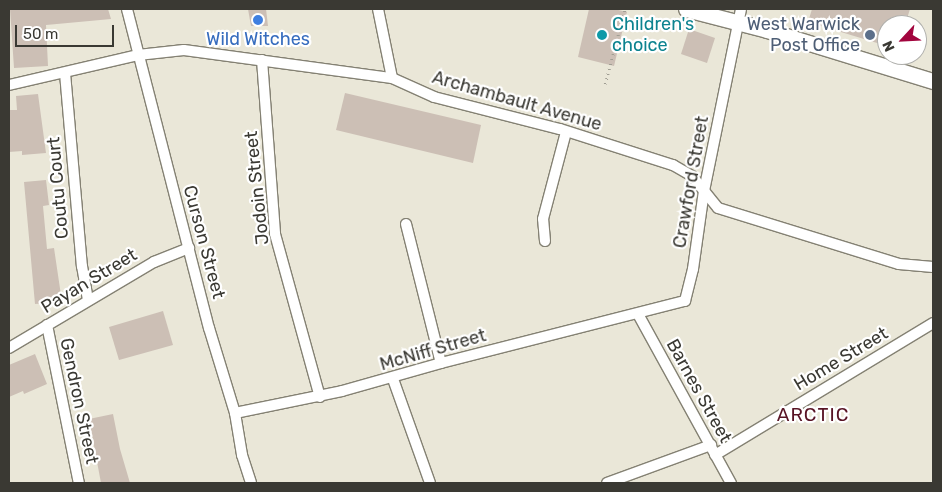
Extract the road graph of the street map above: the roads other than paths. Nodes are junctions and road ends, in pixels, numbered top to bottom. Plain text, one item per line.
1 (127, 9) edge
2 (378, 9) edge
3 (686, 9) edge
4 (739, 15) edge
5 (138, 55) junction
6 (262, 60) junction
7 (65, 73) junction
8 (392, 78) junction
9 (933, 81) edge
10 (9, 85) edge
11 (566, 132) junction
12 (704, 191) junction
13 (406, 224) dead end
14 (545, 241) dead end
15 (189, 248) junction
16 (933, 267) edge
17 (88, 299) junction
18 (638, 314) junction
19 (933, 323) edge
20 (47, 325) junction
21 (9, 348) edge
22 (441, 363) junction
23 (393, 379) junction
24 (320, 396) junction
25 (234, 413) junction
26 (713, 450) junction
27 (80, 483) edge
28 (251, 483) edge
29 (430, 483) edge
30 (607, 483) edge
31 (731, 483) edge

1 - 5 street, Curson Street
2 - 8 street
3 - 4 main road
4 - 9 main road
4 - 12 street, Crawford Street
5 - 6 street, Archambault Avenue
5 - 7 street, Archambault Avenue
5 - 15 street, Curson Street
6 - 8 street, Archambault Avenue
6 - 24 street, Jodoin Street
7 - 10 street, Archambault Avenue
7 - 17 street, Coutu Court
8 - 11 street, Archambault Avenue
11 - 12 street, Archambault Avenue
11 - 14 street
12 - 16 street, Archambault Avenue
12 - 18 street, Crawford Street
13 - 22 street
15 - 17 street, Payan Street
15 - 25 street, Curson Street
17 - 20 street, Payan Street
18 - 22 street, McNiff Street
18 - 26 street, Barnes Street
19 - 26 street, Home Street
20 - 21 street, Payan Street
20 - 27 street, Gendron Street
22 - 23 street, McNiff Street
23 - 24 street, McNiff Street
23 - 29 street
24 - 25 street, McNiff Street
25 - 28 street, Curson Street
26 - 30 street, Home Street
26 - 31 street, Barnes Street

